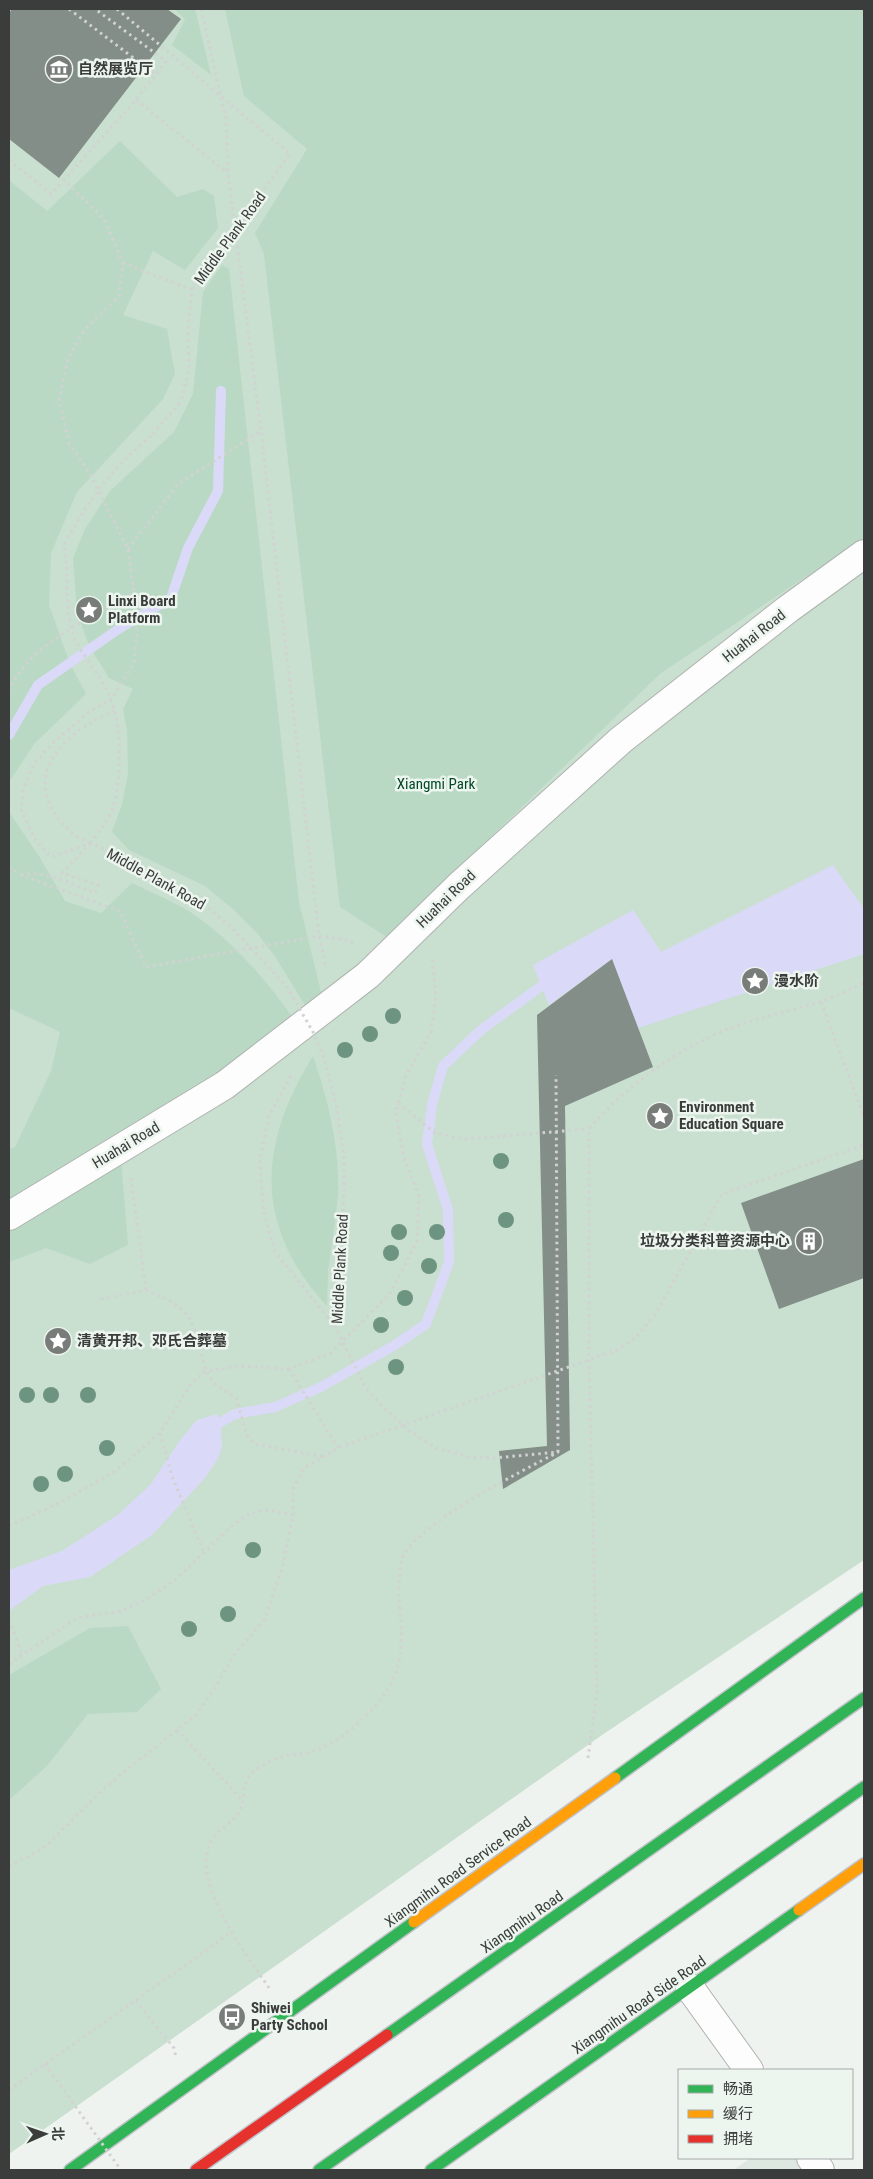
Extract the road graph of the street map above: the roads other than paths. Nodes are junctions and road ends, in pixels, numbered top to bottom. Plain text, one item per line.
1 (864, 554) edge
2 (9, 1216) edge
3 (864, 1598) edge
4 (864, 1698) edge
5 (864, 1787) edge
6 (864, 1864) edge
7 (690, 1988) junction
8 (748, 2069) edge
9 (812, 2159) edge
10 (70, 2170) edge
11 (196, 2170) edge
12 (319, 2170) edge
13 (431, 2170) edge
14 (820, 2170) edge

1 - 2 street, Huahai Road
3 - 10 main road, Xiangmihu Road Service Road
4 - 11 main road, Xiangmihu Road
5 - 12 main road
6 - 7 main road, Xiangmihu Road Side Road
7 - 8 street
7 - 13 main road, Xiangmihu Road Side Road
9 - 14 street

